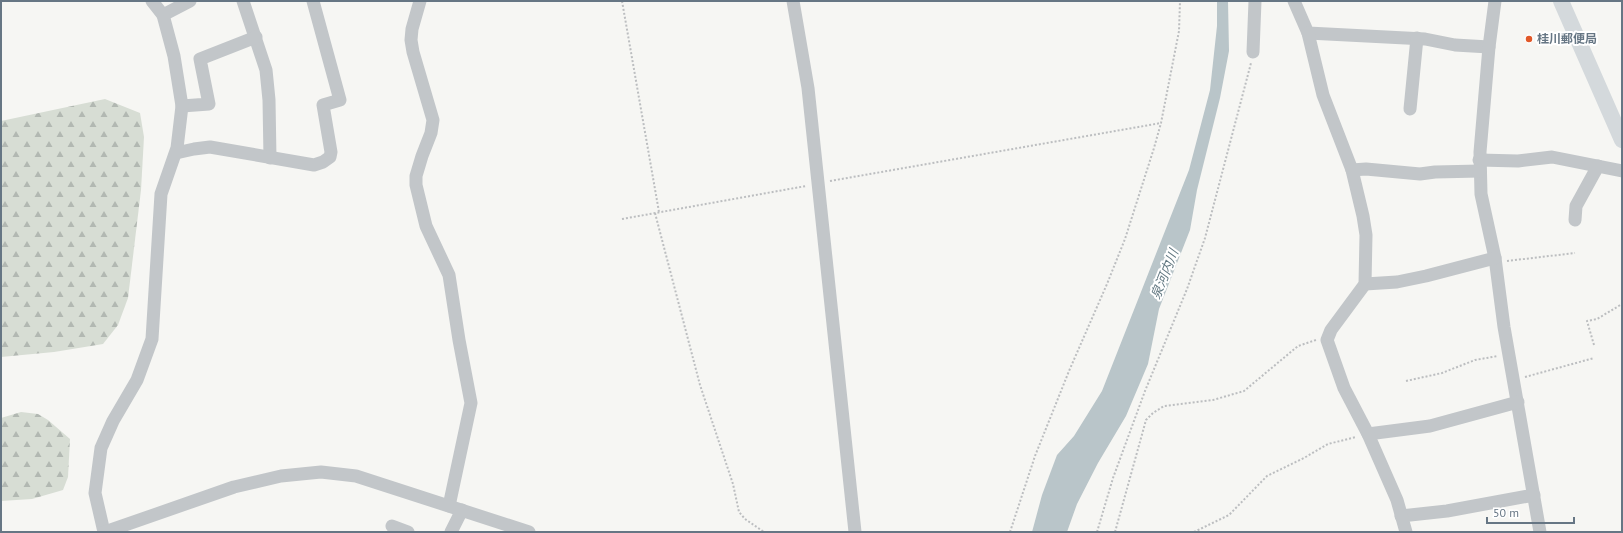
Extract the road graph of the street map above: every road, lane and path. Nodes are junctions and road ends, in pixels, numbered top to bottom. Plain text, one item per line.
1 (152, 1) edge
2 (190, 1) edge
3 (244, 1) edge
4 (313, 1) edge
5 (420, 1) edge
6 (622, 1) edge
7 (793, 1) edge
8 (1180, 1) edge
9 (1255, 1) edge
10 (1294, 1) edge
11 (1494, 1) edge
12 (1561, 1) edge
13 (162, 15) junction
14 (1308, 33) junction
15 (256, 37) junction
16 (1417, 38) junction
17 (1489, 47) junction
18 (1253, 52) joint
19 (182, 106) junction
20 (1410, 109) dead end
21 (1161, 123) junction
22 (1622, 140) edge
23 (176, 153) junction
24 (270, 158) junction
25 (1480, 166) junction
26 (1598, 166) junction
27 (1352, 170) junction
28 (1622, 171) edge
29 (818, 183) junction
30 (659, 212) junction
31 (655, 213) junction
32 (622, 219) dead end
33 (1575, 220) dead end
34 (1575, 253) dead end
35 (1495, 260) junction
36 (1365, 284) junction
37 (1622, 304) edge
38 (1327, 340) junction
39 (1594, 345) dead end
40 (1509, 354) junction
41 (1594, 358) dead end
42 (1514, 379) junction
43 (1406, 381) dead end
44 (1518, 402) junction
45 (1368, 434) junction
46 (1534, 495) junction
47 (449, 506) junction
48 (462, 510) junction
49 (1401, 516) junction
50 (392, 526) dead end
51 (105, 532) edge
52 (408, 532) edge
53 (451, 532) edge
54 (529, 532) edge
55 (764, 532) edge
56 (855, 532) edge
57 (1010, 532) edge
58 (1097, 532) edge
59 (1115, 532) edge
60 (1194, 532) edge
61 (1406, 532) edge
62 (1540, 532) edge

1 - 13 street
2 - 13 street
3 - 15 street
4 - 24 street
5 - 47 street
6 - 30 path
7 - 29 street
8 - 21 path
9 - 18 street
10 - 14 street
11 - 17 street
12 - 22 main road
13 - 19 street
14 - 16 street
14 - 27 street
15 - 19 street
15 - 24 street
16 - 17 street
16 - 20 street
17 - 25 street
18 - 58 path
19 - 23 street
21 - 29 path
21 - 57 path
23 - 24 street
23 - 51 street
25 - 26 street
25 - 27 street
25 - 35 street
26 - 28 street
26 - 33 street
27 - 36 street
29 - 30 path
29 - 56 street
30 - 31 path
31 - 32 path
31 - 55 path
34 - 35 path
35 - 36 street
35 - 40 street
36 - 38 street
37 - 39 path
38 - 45 street
38 - 59 path
40 - 42 street
40 - 43 path
41 - 42 path
42 - 44 street
44 - 45 street
44 - 46 street
45 - 49 street
45 - 60 path
46 - 49 street
46 - 62 street
47 - 48 street
47 - 51 street
48 - 53 street
48 - 54 street
49 - 61 street
50 - 52 street

